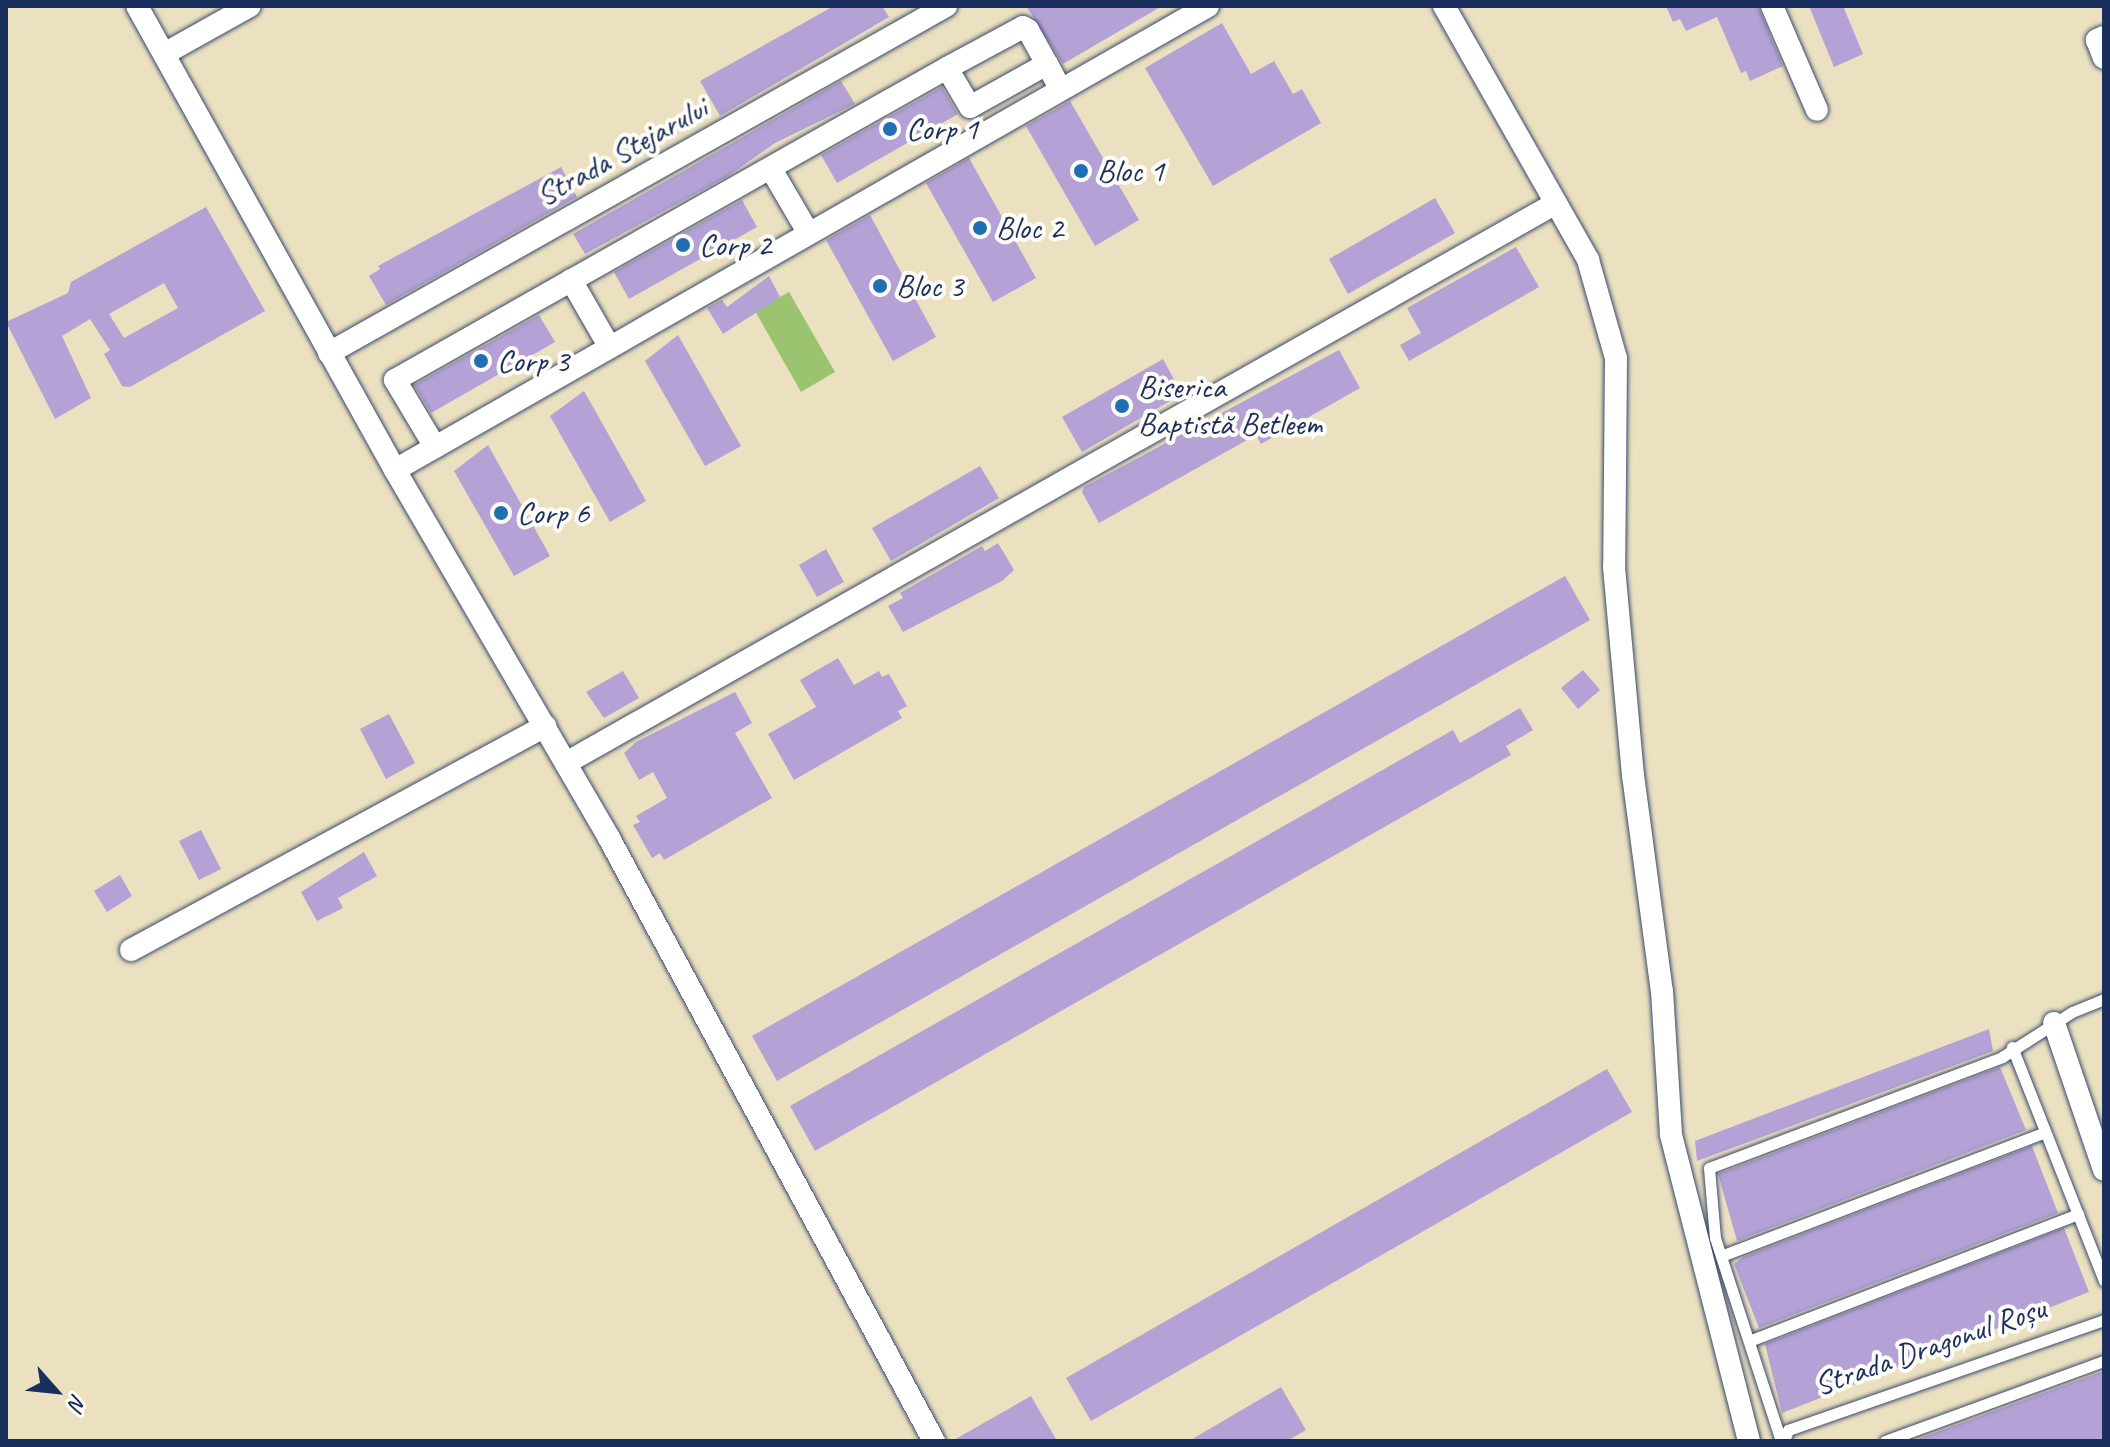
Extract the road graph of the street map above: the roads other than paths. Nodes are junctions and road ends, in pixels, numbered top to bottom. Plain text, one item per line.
1 (137, 6) edge
2 (250, 6) edge
3 (946, 6) edge
4 (1208, 6) edge
5 (1444, 6) edge
6 (1772, 6) edge
7 (920, 12) edge
8 (2104, 37) edge
9 (164, 54) junction
10 (2104, 58) edge
11 (1047, 64) junction
12 (947, 68) junction
13 (1059, 87) junction
14 (1817, 110) dead end
15 (771, 169) junction
16 (1556, 203) junction
17 (808, 232) junction
18 (571, 280) junction
19 (609, 346) junction
20 (329, 353) junction
21 (435, 447) junction
22 (395, 470) junction
23 (545, 726) junction
24 (566, 763) junction
25 (131, 950) dead end
26 (2104, 999) edge
27 (2054, 1023) junction
28 (2012, 1047) junction
29 (2045, 1132) junction
30 (2104, 1170) edge
31 (2078, 1214) junction
32 (1721, 1256) junction
33 (2104, 1281) edge
34 (2104, 1320) edge
35 (1749, 1341) junction
36 (2104, 1361) edge
37 (934, 1441) edge
38 (1749, 1441) edge
39 (1782, 1441) edge
40 (1885, 1441) edge

1 - 9 street
2 - 9 street
3 - 7 street, Strada Stejarului
4 - 13 street
5 - 16 street
6 - 14 street
7 - 20 street, Strada Stejarului
8 - 10 street
9 - 20 street
11 - 12 street
11 - 12 street
11 - 13 street
12 - 15 street
13 - 17 street
15 - 17 street
15 - 18 street
16 - 24 street
16 - 38 street
17 - 19 street
18 - 19 street
18 - 21 street
19 - 21 street
20 - 22 street
21 - 22 street
22 - 23 street
23 - 24 street
23 - 25 street
24 - 37 street
26 - 27 lane
27 - 28 lane
27 - 30 street
28 - 29 lane
28 - 32 lane
29 - 31 lane
29 - 32 lane
31 - 33 lane
31 - 35 lane
32 - 35 lane
34 - 39 lane, Strada Dragonul Roșu
35 - 39 lane
36 - 40 lane

